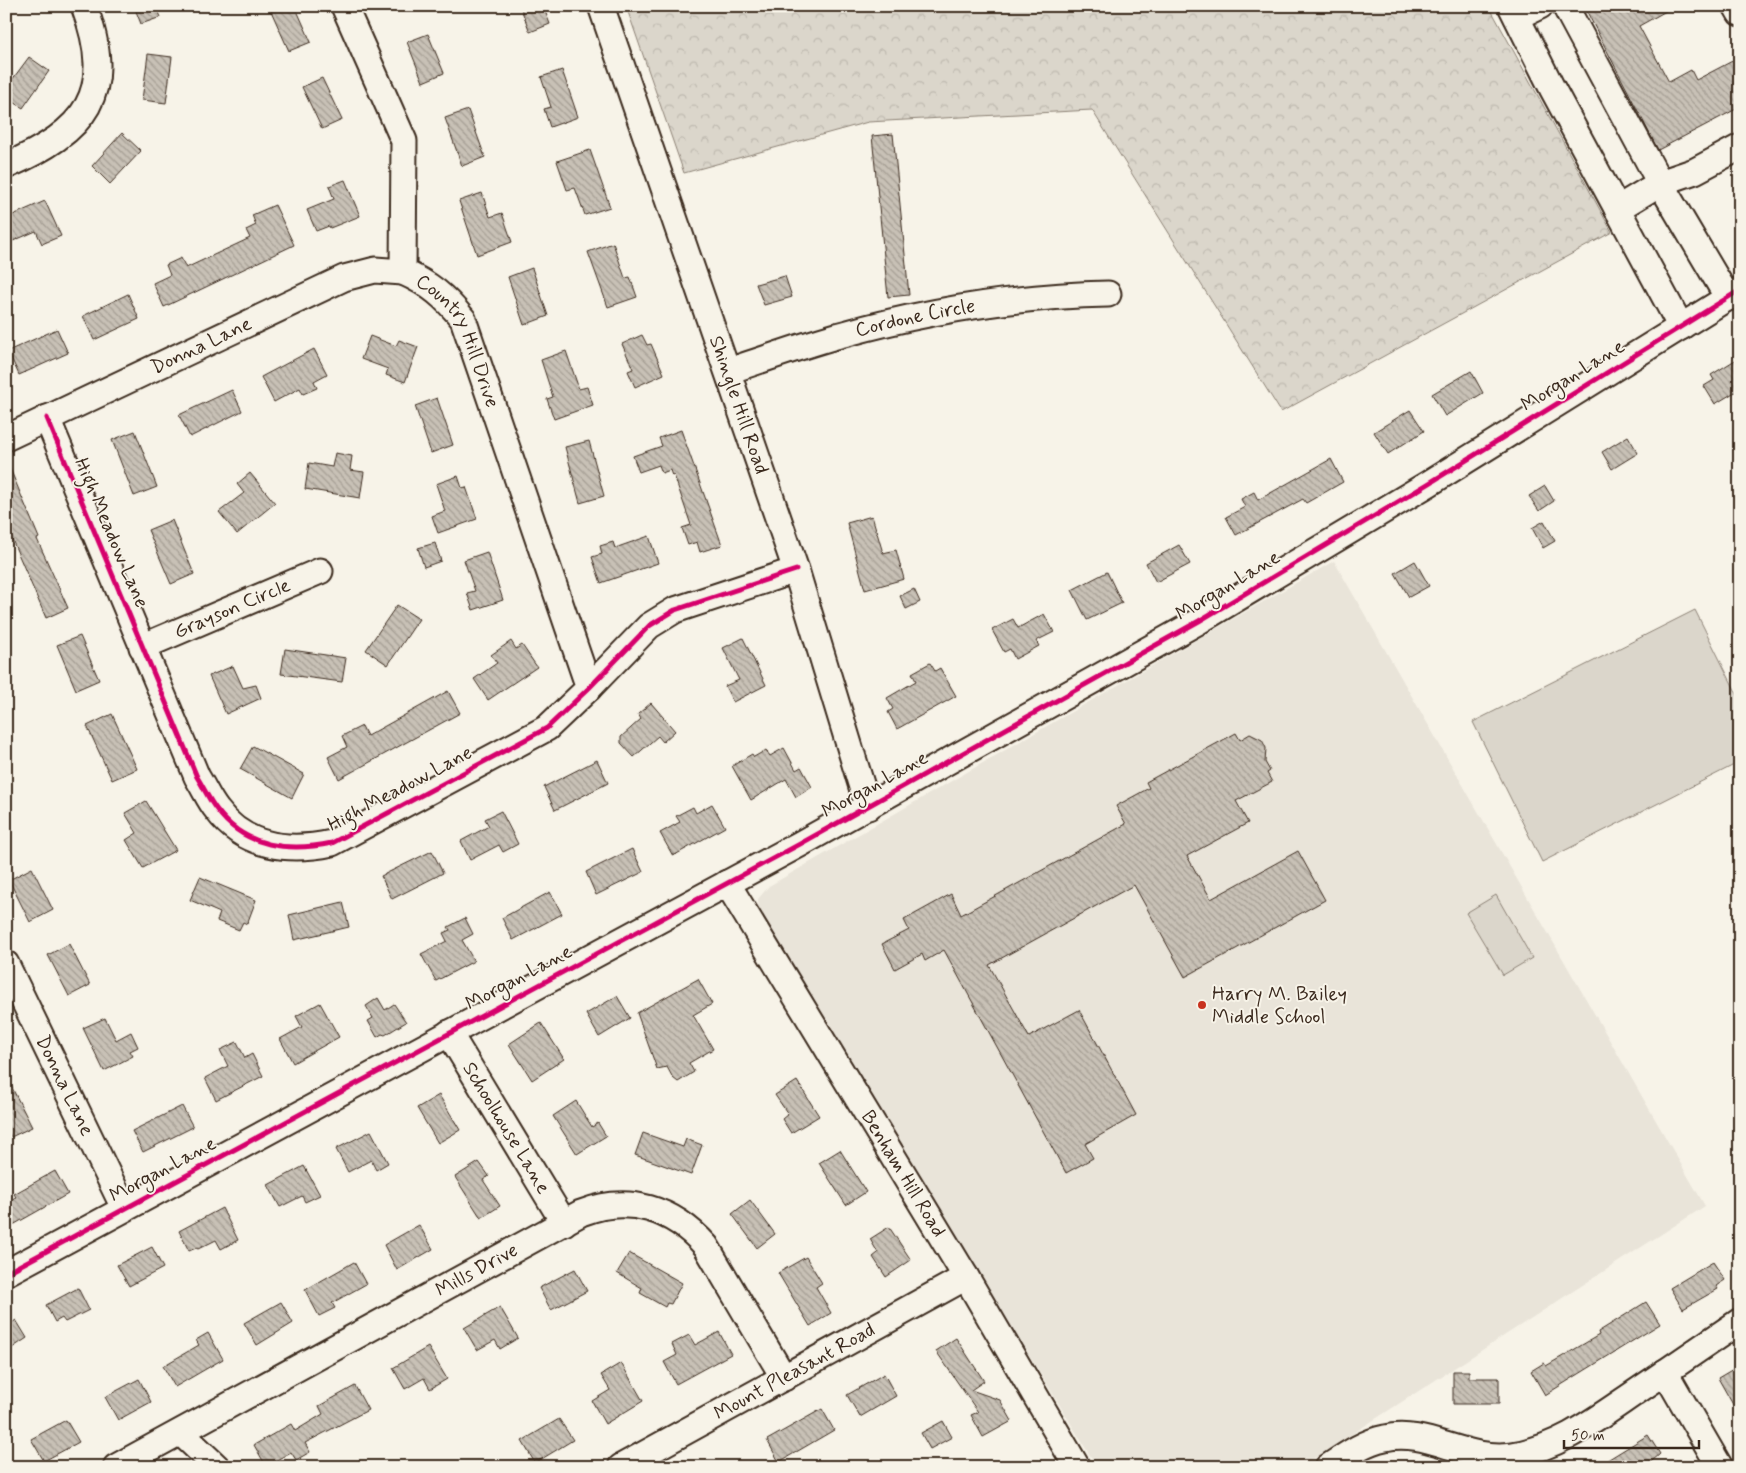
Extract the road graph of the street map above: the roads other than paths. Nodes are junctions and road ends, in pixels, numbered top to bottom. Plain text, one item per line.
1 (84, 6) edge
2 (344, 6) edge
3 (601, 6) edge
4 (1540, 6) edge
5 (1565, 6) edge
6 (1736, 6) edge
7 (1514, 12) edge
8 (1740, 13) edge
9 (1740, 147) edge
10 (6, 166) edge
11 (1660, 183) junction
12 (1617, 209) junction
13 (403, 272) junction
14 (1108, 294) dead end
15 (1734, 294) edge
16 (1680, 327) junction
17 (728, 371) junction
18 (47, 418) junction
19 (6, 438) edge
20 (796, 570) junction
21 (320, 571) dead end
22 (142, 647) junction
23 (589, 688) junction
24 (868, 806) junction
25 (726, 883) junction
26 (6, 964) edge
27 (449, 1033) junction
28 (124, 1208) junction
29 (564, 1222) junction
30 (6, 1273) edge
31 (966, 1277) junction
32 (1740, 1321) edge
33 (1666, 1372) junction
34 (784, 1378) junction
35 (181, 1433) junction
36 (1454, 1457) edge
37 (1074, 1466) edge
38 (116, 1467) edge
39 (217, 1467) edge
40 (621, 1467) edge
41 (1328, 1467) edge
42 (1720, 1467) edge

1 - 10 street
2 - 13 street, Country Hill Drive
3 - 17 street, Shingle Hill Road
4 - 7 street
5 - 11 street
6 - 8 street
7 - 12 street
9 - 11 street
11 - 12 street
11 - 15 street
12 - 16 street
13 - 18 street, Donna Lane
13 - 23 street, Country Hill Drive
14 - 17 street, Cordone Circle
15 - 16 street, Morgan Lane
16 - 24 street, Morgan Lane
17 - 20 street, Shingle Hill Road
18 - 19 street, Donna Lane
18 - 22 street, High Meadow Lane
20 - 23 street, High Meadow Lane
20 - 24 street, Shingle Hill Road
21 - 22 street, Grayson Circle
22 - 23 street, High Meadow Lane
24 - 25 street, Morgan Lane
25 - 27 street, Morgan Lane
25 - 31 street, Benham Hill Road
26 - 28 street, Donna Lane
27 - 28 street, Morgan Lane
27 - 29 street, Schoolhouse Lane
28 - 30 street, Morgan Lane
29 - 34 street, Mills Drive
29 - 35 street, Mills Drive
31 - 34 street, Mount Pleasant Road
31 - 37 street, Benham Hill Road
32 - 33 street
33 - 36 street
33 - 42 street
34 - 40 street, Mount Pleasant Road
35 - 38 street, Mills Drive
35 - 39 street
36 - 41 street

